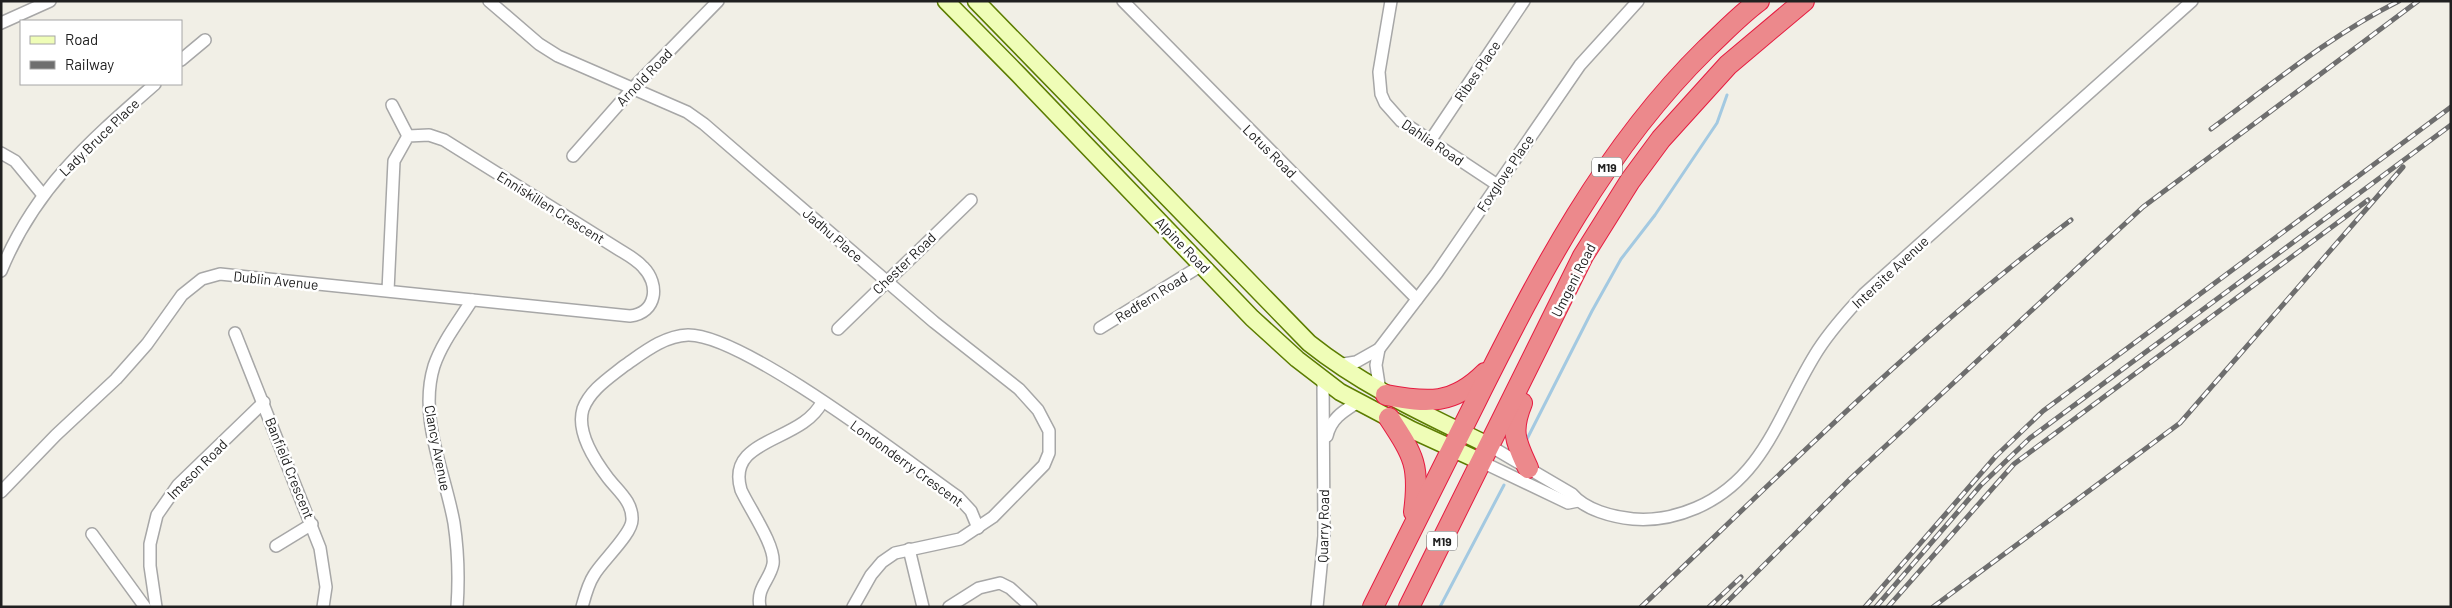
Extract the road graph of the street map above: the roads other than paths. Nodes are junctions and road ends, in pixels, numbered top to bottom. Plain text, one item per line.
1 (50, 1) edge
2 (489, 1) edge
3 (718, 1) edge
4 (946, 1) edge
5 (976, 1) edge
6 (1123, 1) edge
7 (1391, 1) edge
8 (1524, 1) edge
9 (1638, 1) edge
10 (1759, 1) edge
11 (1804, 1) edge
12 (2192, 1) edge
13 (1, 23) edge
14 (1011, 36) junction
15 (204, 40) dead end
16 (182, 59) edge
17 (1018, 74) junction
18 (154, 85) edge
19 (633, 88) junction
20 (392, 105) dead end
21 (408, 136) junction
22 (1430, 141) junction
23 (1, 153) edge
24 (572, 156) dead end
25 (1496, 184) junction
26 (42, 195) junction
27 (971, 200) dead end
28 (1583, 256) junction
29 (1202, 265) junction
30 (1, 270) edge
31 (886, 280) junction
32 (388, 291) junction
33 (1417, 299) junction
34 (472, 300) junction
35 (643, 314) joint
36 (838, 328) dead end
37 (1100, 328) dead end
38 (235, 333) dead end
39 (1378, 349) junction
40 (1495, 363) junction
41 (1336, 365) junction
42 (1323, 380) junction
43 (1383, 393) junction
44 (264, 402) junction
45 (822, 402) junction
46 (1358, 402) junction
47 (1390, 418) junction
48 (1456, 440) junction
49 (1325, 445) junction
50 (1486, 454) junction
51 (1528, 468) junction
52 (1, 492) edge
53 (1578, 501) junction
54 (312, 524) junction
55 (978, 528) junction
56 (1412, 529) junction
57 (92, 534) dead end
58 (276, 546) dead end
59 (909, 549) junction
60 (145, 607) edge
61 (156, 607) edge
62 (323, 607) edge
63 (458, 607) edge
64 (582, 607) edge
65 (760, 607) edge
66 (852, 607) edge
67 (923, 607) edge
68 (948, 607) edge
69 (1031, 607) edge
70 (1317, 607) edge
71 (1373, 607) edge
72 (1409, 607) edge

1 - 13 street
2 - 19 street, Jadhu Place
3 - 19 street, Arnold Road
4 - 17 main road, Alpine Road
5 - 14 main road, Alpine Road
6 - 33 street, Lotus Road
7 - 22 street, Dahlia Road
8 - 22 street, Ribes Place
9 - 25 street, Foxglove Place
10 - 40 highway, Umgeni Road / M19
11 - 28 highway, Umgeni Road / M19
12 - 53 street, Intersite Avenue
14 - 17 main road
14 - 41 main road, Alpine Road
15 - 16 street
17 - 29 main road, Alpine Road
18 - 26 street, Lady Bruce Place
19 - 24 street, Arnold Road
19 - 31 street, Jadhu Place
20 - 21 street
21 - 32 street
21 - 35 street, Enniskillen Crescent
22 - 25 street, Dahlia Road
23 - 26 street
25 - 33 street, Foxglove Place
26 - 30 street, Lady Bruce Place
27 - 31 street, Chester Road
28 - 50 highway, Umgeni Road / M19
28 - 51 highway
29 - 37 street, Redfern Road
29 - 42 main road, Alpine Road
31 - 36 street, Chester Road
31 - 55 street, Jadhu Place
32 - 34 street, Dublin Avenue
32 - 52 street, Dublin Avenue
33 - 39 street, Foxglove Place
34 - 35 street, Dublin Avenue
34 - 63 street, Clancy Avenue
38 - 44 street, Banfield Crescent
39 - 41 street, Foxglove Place
39 - 43 street
40 - 43 highway
40 - 48 highway, Umgeni Road / M19
41 - 43 main road, Alpine Road
42 - 46 main road, Alpine Road
42 - 49 street, Quarry Road
43 - 48 main road, Alpine Road
44 - 54 street, Banfield Crescent
44 - 61 street, Imeson Road
45 - 55 street, Londonderry Crescent
45 - 64 street, Londonderry Crescent
45 - 65 street
46 - 47 main road, Alpine Road
46 - 49 street, Quarry Road
47 - 48 main road, Alpine Road
47 - 56 highway
48 - 50 main road
48 - 56 highway, Umgeni Road / M19
49 - 70 street, Quarry Road
50 - 51 street, Intersite Avenue
50 - 53 street, Intersite Avenue
50 - 72 highway, Umgeni Road / M19
51 - 53 street, Intersite Avenue
54 - 58 street
54 - 62 street, Banfield Crescent
55 - 59 street
56 - 71 highway, Umgeni Road / M19
57 - 60 street
59 - 66 street
59 - 67 street
68 - 69 street

